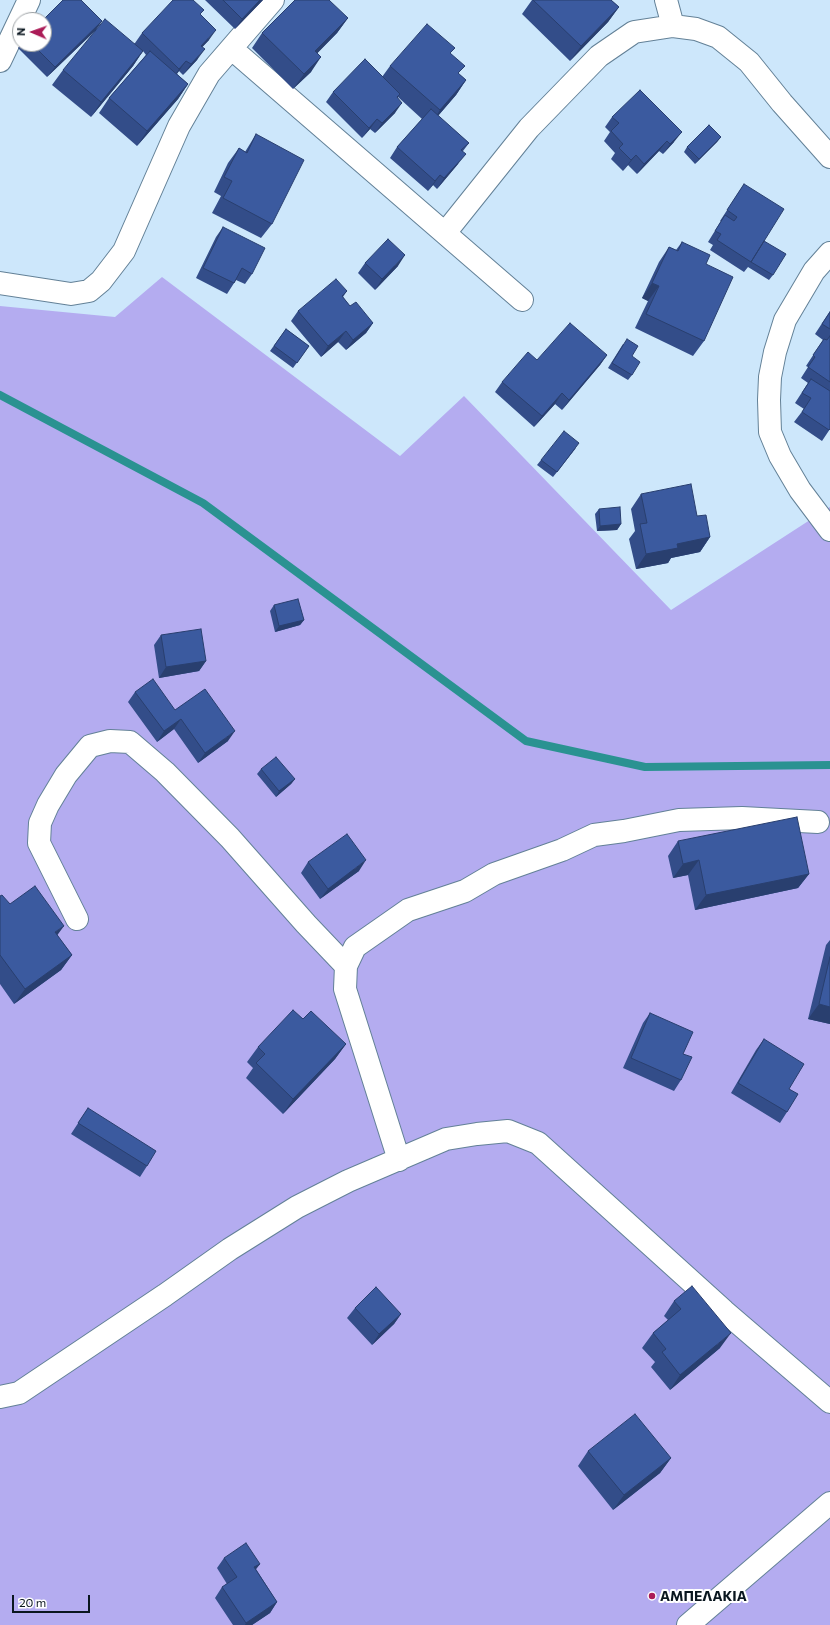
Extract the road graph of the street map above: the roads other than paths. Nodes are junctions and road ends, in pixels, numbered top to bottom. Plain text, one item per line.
1 (29, 0) edge
2 (273, 0) edge
3 (666, 0) edge
4 (673, 26) junction
5 (232, 49) junction
6 (0, 61) edge
7 (830, 157) edge
8 (445, 233) junction
9 (830, 253) edge
10 (0, 284) edge
11 (522, 300) dead end
12 (830, 530) edge
13 (818, 822) dead end
14 (78, 919) dead end
15 (346, 966) junction
16 (399, 1160) junction
17 (0, 1398) edge
18 (830, 1402) edge
19 (830, 1503) edge
20 (688, 1625) edge

1 - 6 street
2 - 5 street
3 - 4 street
4 - 7 street
4 - 8 street
5 - 8 street
5 - 10 street
8 - 11 street
9 - 12 street
13 - 15 street
14 - 15 street
15 - 16 street
16 - 17 street
16 - 18 street
19 - 20 street

